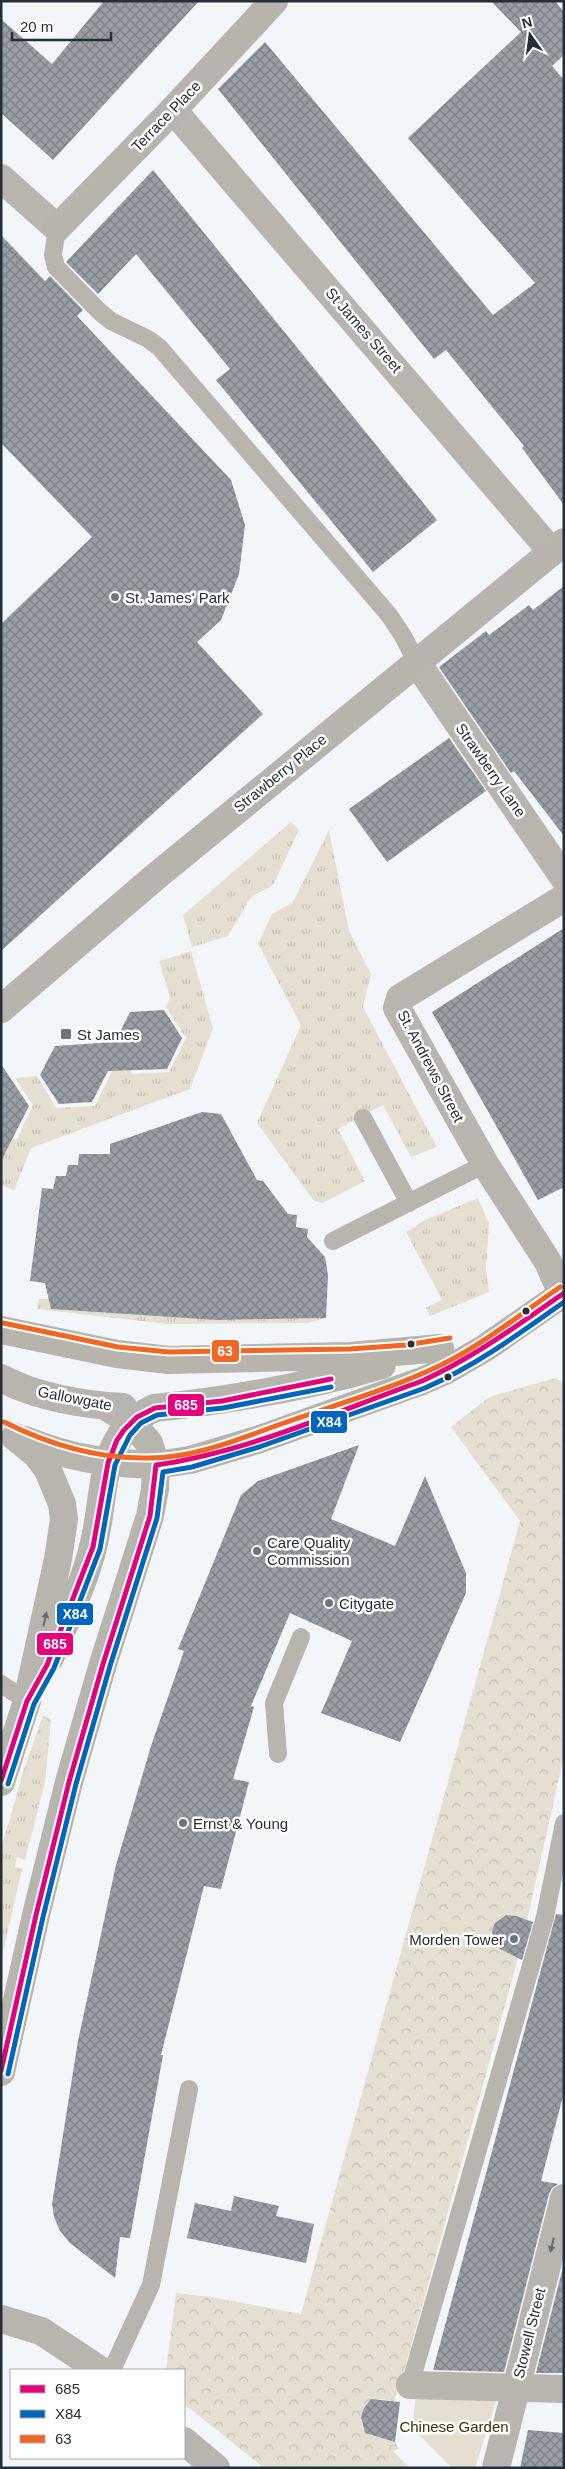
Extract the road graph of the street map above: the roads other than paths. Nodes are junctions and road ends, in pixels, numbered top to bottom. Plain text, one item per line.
1 (274, 1) edge
2 (173, 110) junction
3 (1, 178) edge
4 (57, 228) junction
5 (558, 547) edge
6 (416, 663) junction
7 (560, 867) edge
8 (564, 898) edge
9 (1, 1010) edge
10 (363, 1118) dead end
11 (485, 1164) junction
12 (409, 1203) junction
13 (332, 1241) dead end
14 (563, 1295) edge
15 (529, 1315) junction
16 (1, 1330) edge
17 (440, 1348) junction
18 (1, 1378) edge
19 (105, 1406) junction
20 (155, 1408) junction
21 (131, 1422) junction
22 (8, 1433) edge
23 (108, 1464) junction
24 (156, 1465) junction
25 (300, 1638) dead end
26 (1, 1684) edge
27 (27, 1701) junction
28 (278, 1754) dead end
29 (1, 1782) edge
30 (564, 1823) edge
31 (1, 2072) edge
32 (189, 2089) dead end
33 (564, 2198) edge
34 (1, 2319) edge
35 (98, 2369) edge
36 (112, 2369) edge
37 (410, 2385) joint
38 (516, 2386) junction
39 (564, 2389) edge
40 (185, 2442) edge
41 (216, 2468) edge
42 (496, 2468) edge

1 - 2 main road, Terrace Place
2 - 4 main road, Terrace Place
2 - 5 street, St James Street
3 - 4 street
4 - 6 lane
5 - 6 main road, Strawberry Place
6 - 7 street, Strawberry Lane
6 - 9 main road, Strawberry Place
8 - 11 street, St. Andrews Street
10 - 12 lane
11 - 12 lane
11 - 14 street, St. Andrews Street
12 - 13 lane
14 - 15 main road, Gallowgate
15 - 17 main road, Gallowgate
15 - 24 main road, Gallowgate
16 - 17 main road
17 - 20 main road, Gallowgate
18 - 19 main road, Gallowgate
19 - 20 main road, Gallowgate
19 - 21 main road
20 - 21 main road
21 - 23 main road
21 - 24 main road
22 - 23 main road, Gallowgate
27 -> 22 main road
23 - 24 main road, Gallowgate
23 - 27 main road
24 - 31 main road
25 - 28 lane
26 - 27 lane
27 - 29 main road
30 - 37 lane
32 - 36 lane
33 -> 38 street, Stowell Street
34 - 35 street
37 - 38 street
38 - 39 street
38 - 42 street, Stowell Street
40 - 41 street

